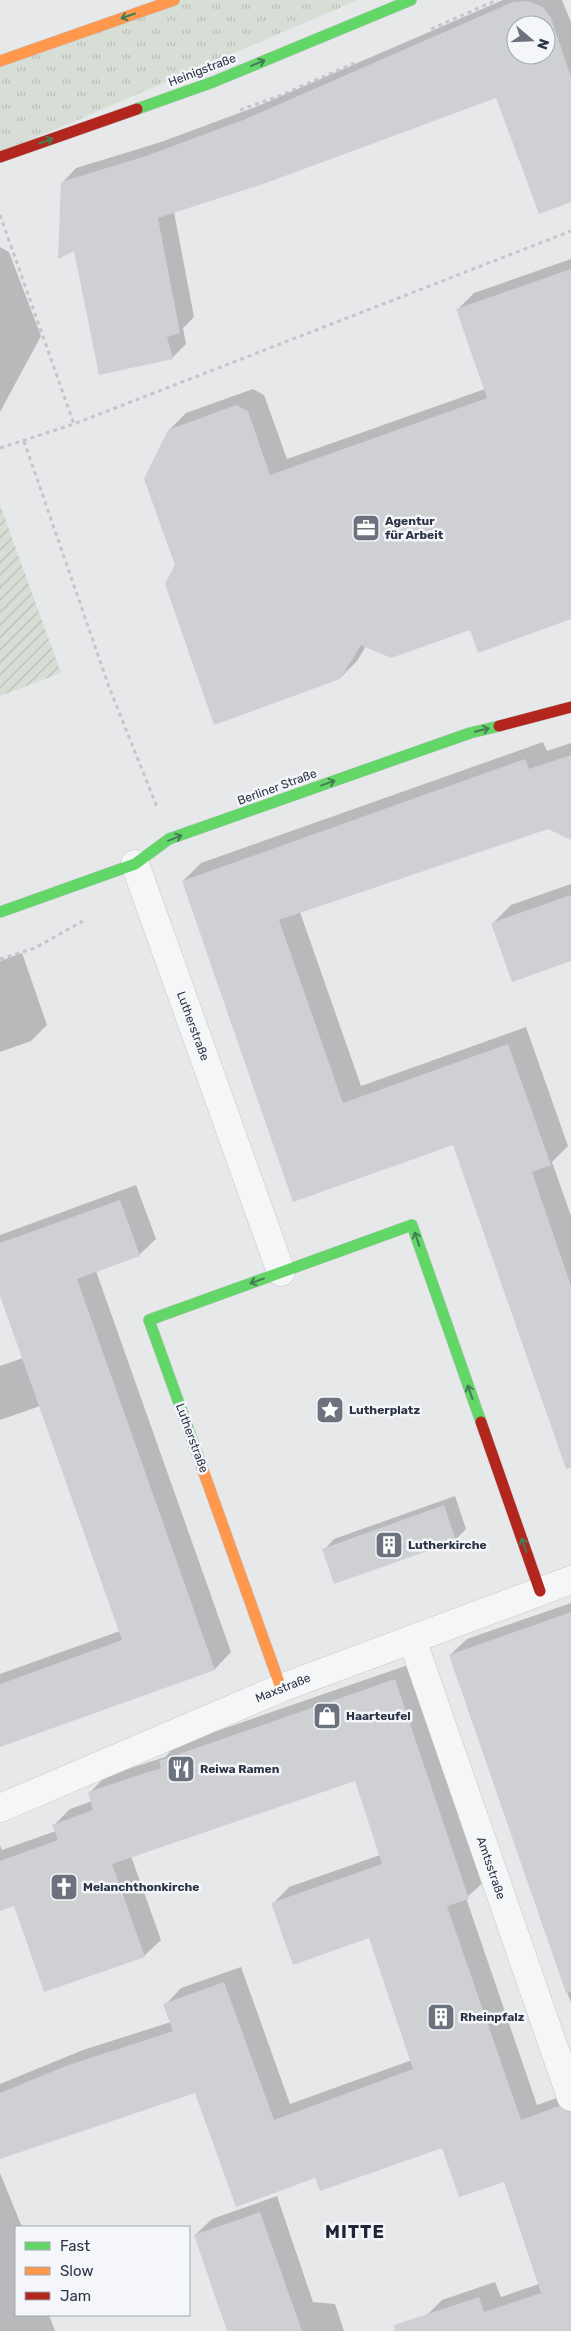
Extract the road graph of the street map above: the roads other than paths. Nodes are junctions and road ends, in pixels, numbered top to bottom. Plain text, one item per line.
1 (174, 0) edge
2 (411, 0) edge
3 (0, 62) edge
4 (0, 157) edge
5 (571, 707) edge
6 (135, 864) junction
7 (0, 912) edge
8 (281, 1272) junction
9 (571, 1580) edge
10 (540, 1592) junction
11 (412, 1639) junction
12 (281, 1688) junction
13 (0, 1808) edge
14 (571, 2097) edge

1 -> 3 street
4 -> 2 street, Heinigstraße
6 -> 5 street, Berliner Straße
6 - 7 street, Berliner Straße
6 - 8 street, Lutherstraße
10 -> 8 street, Lutherstraße
8 -> 12 street, Lutherstraße
9 - 10 street, Maxstraße
10 - 11 street, Maxstraße
11 - 12 street, Maxstraße
11 - 14 street, Amtsstraße
12 - 13 street, Maxstraße

